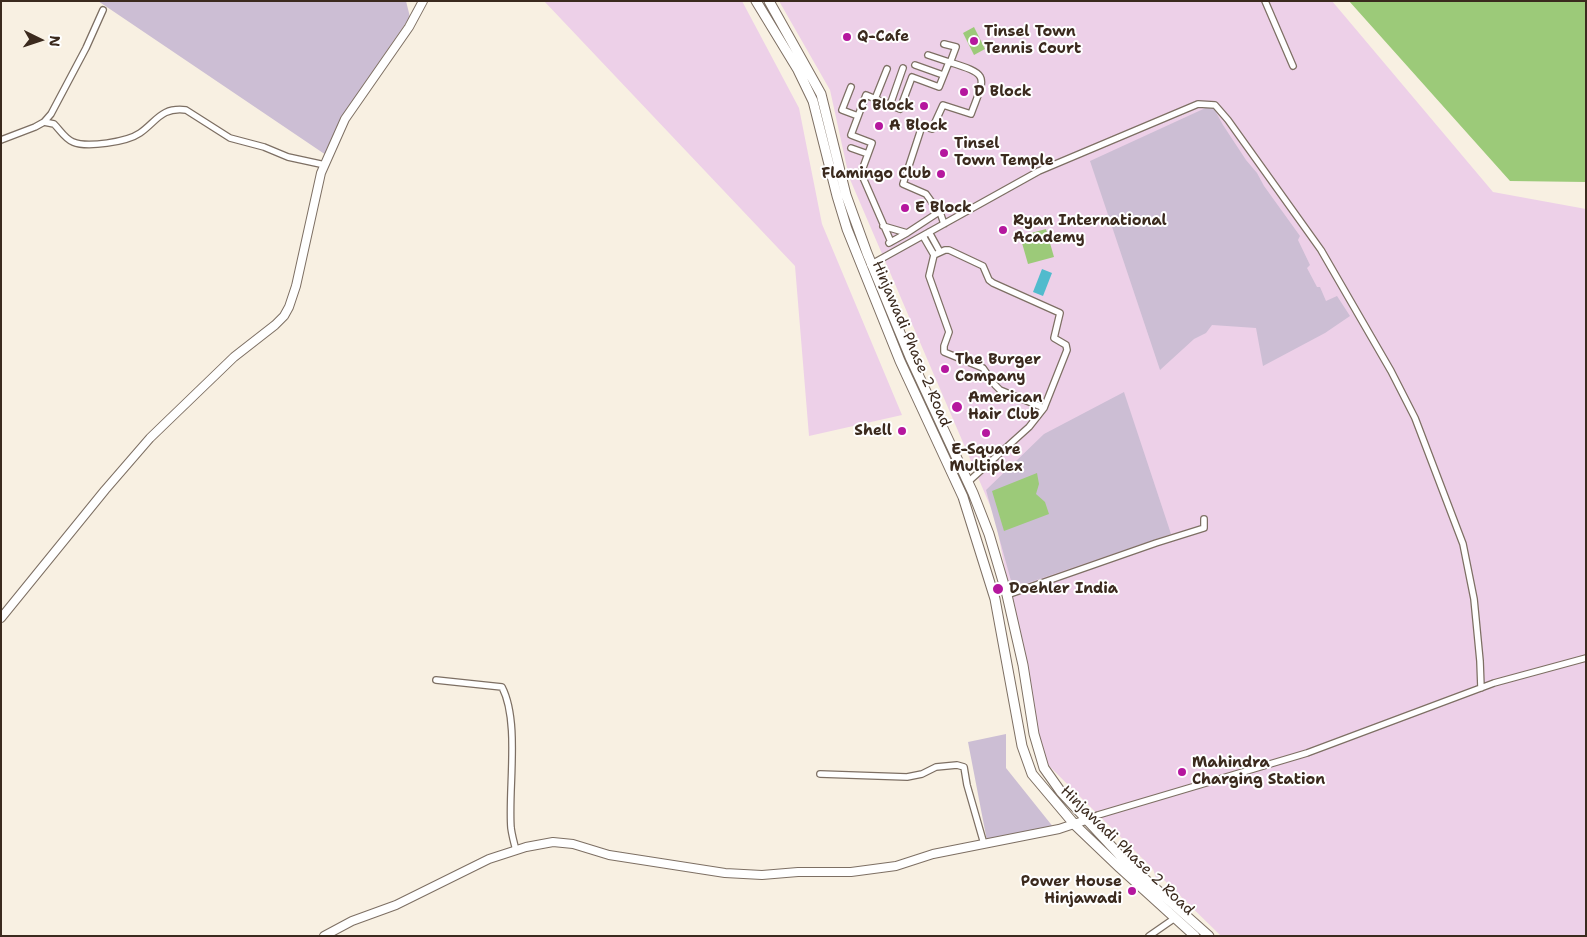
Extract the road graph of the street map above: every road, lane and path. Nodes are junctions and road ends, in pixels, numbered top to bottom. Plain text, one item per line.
1 (424, 1) edge
2 (756, 1) edge
3 (769, 1) edge
4 (1266, 1) edge
5 (103, 10) dead end
6 (944, 44) dead end
7 (928, 55) dead end
8 (949, 63) junction
9 (915, 65) dead end
10 (1293, 66) dead end
11 (903, 68) dead end
12 (887, 69) dead end
13 (944, 75) junction
14 (851, 87) dead end
15 (875, 99) junction
16 (890, 104) junction
17 (858, 116) junction
18 (44, 122) junction
19 (1, 140) edge
20 (850, 148) dead end
21 (868, 154) junction
22 (325, 165) junction
23 (939, 212) junction
24 (944, 224) junction
25 (883, 226) junction
26 (907, 233) junction
27 (926, 234) junction
28 (940, 252) junction
29 (934, 256) junction
30 (872, 264) junction
31 (863, 269) junction
32 (1044, 408) junction
33 (968, 482) junction
34 (1204, 519) dead end
35 (1007, 595) junction
36 (996, 599) junction
37 (1, 618) edge
38 (1586, 658) edge
39 (436, 680) dead end
40 (1481, 688) junction
41 (820, 774) dead end
42 (1086, 820) junction
43 (1075, 824) junction
44 (984, 844) junction
45 (516, 850) junction
46 (1175, 918) junction
47 (324, 936) edge
48 (1149, 936) edge
49 (1195, 936) edge
50 (1209, 936) edge

1 - 22 street
2 - 31 main road, Hinjawadi Phase 2 Road
3 - 30 main road, Hinjawadi Phase 2 Road
4 - 10 street
5 - 18 street
6 - 8 street
7 - 8 street
8 - 13 street
8 - 23 street
9 - 13 street
11 - 16 street
12 - 15 street
13 - 16 street
14 - 17 street
15 - 16 street
15 - 17 street
17 - 21 street
18 - 19 street
18 - 22 street
20 - 21 street
21 - 25 street
22 - 37 street
23 - 24 street
23 - 26 street
24 - 27 street
24 - 40 street
25 - 26 street
25 - 26 street
27 - 28 street
27 - 29 street
27 - 30 street
28 - 29 street
28 - 32 street
29 - 32 street
30 - 31 street
30 - 33 main road, Hinjawadi Phase 2 Road
31 - 36 main road, Hinjawadi Phase 2 Road
32 - 33 street
33 - 35 main road, Hinjawadi Phase 2 Road
34 - 35 street
35 - 36 main road
35 - 42 main road, Hinjawadi Phase 2 Road
36 - 43 main road, Hinjawadi Phase 2 Road
38 - 40 street
39 - 45 street
40 - 42 street
41 - 44 street
42 - 43 street
42 - 50 main road, Hinjawadi Phase 2 Road
43 - 44 street
43 - 46 main road, Hinjawadi Phase 2 Road
44 - 45 street
45 - 47 street
46 - 48 street
46 - 49 main road, Hinjawadi Phase 2 Road

